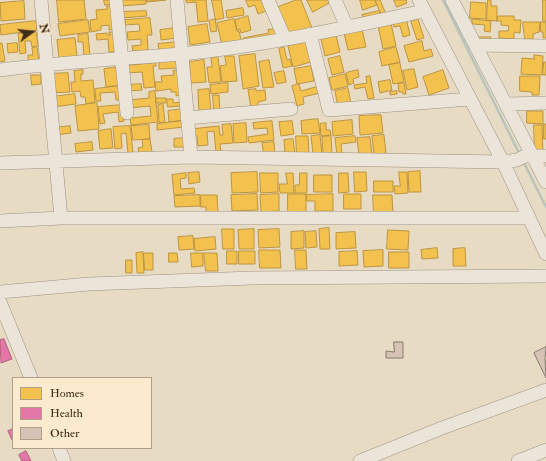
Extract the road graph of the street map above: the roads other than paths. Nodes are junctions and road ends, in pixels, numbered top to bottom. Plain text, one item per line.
1 (41, 0) edge
2 (116, 0) edge
3 (177, 0) edge
4 (268, 0) edge
5 (335, 0) edge
6 (452, 0) edge
7 (422, 5) edge
8 (347, 27) junction
9 (310, 34) junction
10 (285, 39) junction
11 (475, 45) junction
12 (546, 46) edge
13 (181, 54) junction
14 (121, 58) junction
15 (46, 64) junction
16 (0, 70) edge
17 (470, 99) junction
18 (546, 103) edge
19 (507, 104) junction
20 (291, 109) dead end
21 (127, 113) dead end
22 (187, 118) junction
23 (191, 157) junction
24 (531, 157) edge
25 (54, 161) junction
26 (502, 162) junction
27 (0, 163) edge
28 (546, 182) edge
29 (61, 218) junction
30 (529, 218) junction
31 (0, 221) edge
32 (546, 254) edge
33 (546, 276) edge
34 (0, 292) edge
35 (0, 302) edge
36 (31, 377) edge
37 (546, 390) edge
38 (59, 449) edge
39 (546, 450) edge
40 (64, 461) edge
41 (360, 461) edge
42 (518, 461) edge

1 - 15 street
2 - 14 street
3 - 13 street
4 - 10 street
5 - 8 street
6 - 11 street
7 - 8 street
7 - 17 street
8 - 9 street
9 - 10 street
9 - 17 street
10 - 13 street
11 - 12 street
11 - 19 street
13 - 14 street
13 - 22 street
14 - 15 street
14 - 21 street
15 - 16 street
15 - 25 street
17 - 26 street
18 - 19 street
19 - 24 street
20 - 22 street
22 - 23 street
23 - 25 street
23 - 26 street
24 - 26 street
24 - 28 street
25 - 27 street
25 - 29 street
26 - 30 street
29 - 30 street
29 - 31 street
30 - 32 street
33 - 34 street
35 - 36 street
37 - 41 street
38 - 40 street
39 - 42 street

